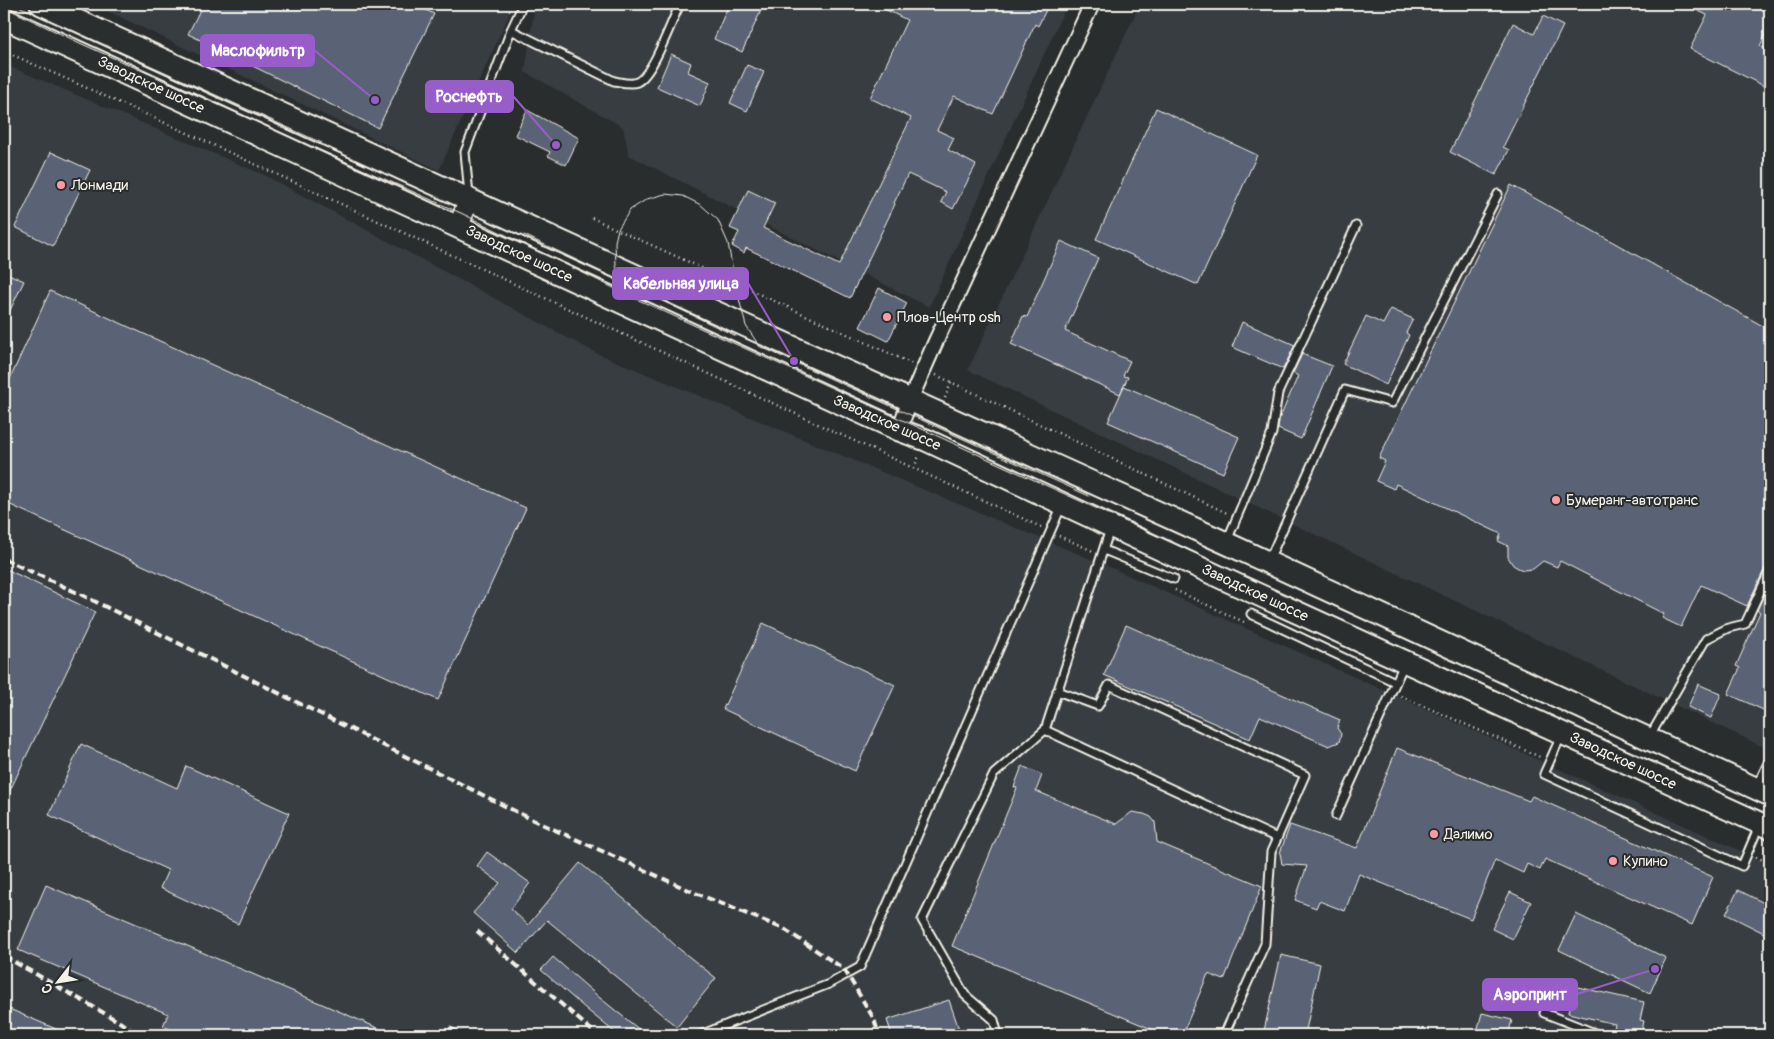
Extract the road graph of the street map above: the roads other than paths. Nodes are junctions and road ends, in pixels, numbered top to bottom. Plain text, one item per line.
1 (41, 4) edge
2 (523, 4) edge
3 (680, 4) edge
4 (1092, 4) edge
5 (4, 18) edge
6 (511, 30) junction
7 (1498, 194) dead end
8 (469, 198) junction
9 (459, 226) junction
10 (1356, 226) dead end
11 (910, 400) junction
12 (899, 430) junction
13 (1063, 505) junction
14 (1111, 527) junction
15 (1226, 543) junction
16 (1103, 553) junction
17 (1268, 563) junction
18 (1770, 570) edge
19 (1174, 579) dead end
20 (1251, 614) dead end
21 (1406, 662) junction
22 (1395, 682) junction
23 (1057, 691) junction
24 (1044, 730) junction
25 (1562, 733) junction
26 (1649, 738) junction
27 (1770, 759) edge
28 (1763, 792) edge
29 (1336, 816) dead end
30 (1765, 826) edge
31 (1277, 838) junction
32 (1544, 1013) dead end
33 (700, 1035) edge
34 (998, 1035) edge
35 (1224, 1035) edge
36 (1600, 1035) edge

1 - 8 main road, Заводское шоссе
2 - 6 lane
3 - 6 lane
4 - 11 street
5 - 9 main road, Заводское шоссе
6 - 8 lane
7 - 17 lane
8 - 9 main road
8 - 11 main road, Заводское шоссе
9 - 12 main road, Заводское шоссе
10 - 15 lane
11 - 12 street
11 - 15 main road, Заводское шоссе
12 - 13 main road, Заводское шоссе
13 - 14 main road, Заводское шоссе
13 - 33 lane
14 - 16 lane
14 - 21 main road, Заводское шоссе
15 - 17 main road, Заводское шоссе
16 - 19 lane
16 - 23 lane
17 - 26 main road, Заводское шоссе
18 - 26 lane
20 - 22 lane
21 - 22 lane
21 - 25 main road, Заводское шоссе
22 - 29 lane
23 - 24 lane
23 - 31 lane
24 - 31 lane
24 - 34 lane
25 - 30 main road, Заводское шоссе
25 - 30 lane
26 - 28 main road, Заводское шоссе
27 - 28 lane
31 - 35 lane
32 - 36 lane

